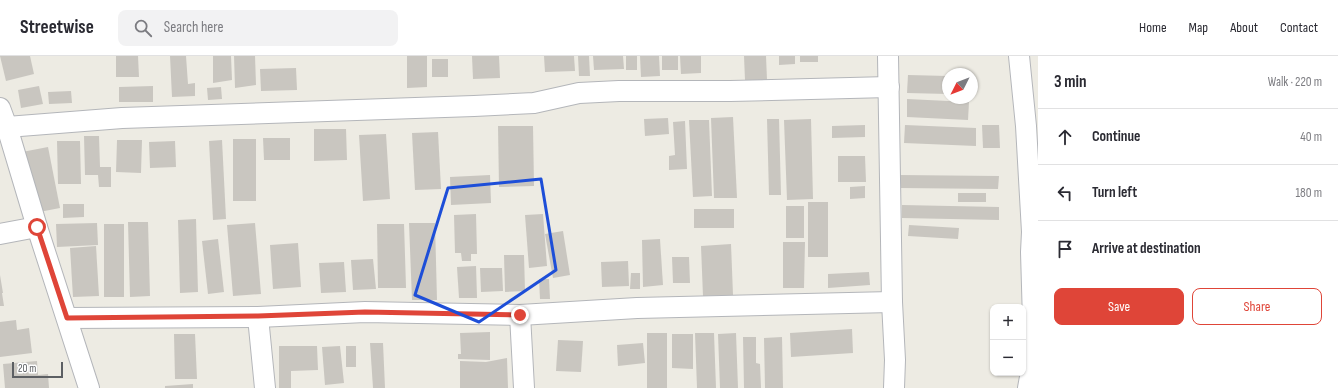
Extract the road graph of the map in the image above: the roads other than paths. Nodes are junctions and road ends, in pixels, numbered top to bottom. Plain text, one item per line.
1 (888, 56) edge
2 (1019, 56) edge
3 (889, 87) junction
4 (0, 108) edge
5 (7, 127) junction
6 (37, 227) junction
7 (0, 234) edge
8 (892, 302) junction
9 (520, 315) junction
10 (258, 316) junction
11 (67, 318) junction
12 (89, 388) edge
13 (265, 388) edge
14 (524, 388) edge
15 (894, 388) edge
16 (1028, 388) edge

1 - 3 street
2 - 16 street
3 - 5 street
3 - 8 street
4 - 5 street
5 - 6 street
6 - 7 street
6 - 11 street
8 - 9 street
8 - 15 street
9 - 10 street
9 - 14 street
10 - 11 street
10 - 13 street
11 - 12 street

